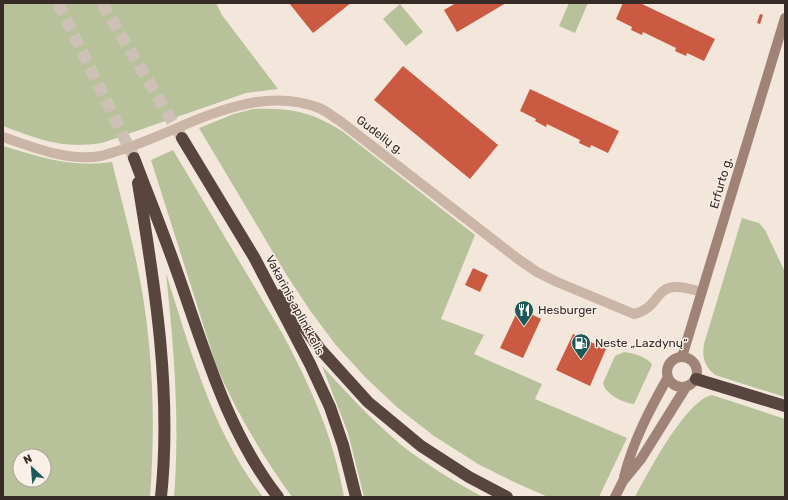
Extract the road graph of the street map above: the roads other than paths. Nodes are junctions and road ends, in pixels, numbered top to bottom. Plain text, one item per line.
1 (785, 18) edge
2 (3, 137) edge
3 (182, 138) tunnel mouth
4 (254, 257) junction
5 (702, 292) junction
6 (682, 357) junction
7 (668, 377) junction
8 (696, 379) junction
9 (686, 387) junction
10 (785, 406) edge
11 (623, 481) junction
12 (161, 497) edge
13 (278, 497) edge
14 (356, 497) edge
15 (507, 497) edge
16 (615, 497) edge

1 - 5 street, Erfurto g.
2 - 5 street, Gudelių g.
3 - 4 highway, Vakarinis aplinkkelis
4 - 14 highway, Vakarinis aplinkkelis
4 - 15 highway
5 - 6 street, Erfurto g.
6 - 7 street
6 - 8 street
7 - 9 street
7 - 11 street
8 - 9 street
8 - 10 highway
9 - 11 street
11 - 16 street
12 - 13 highway

